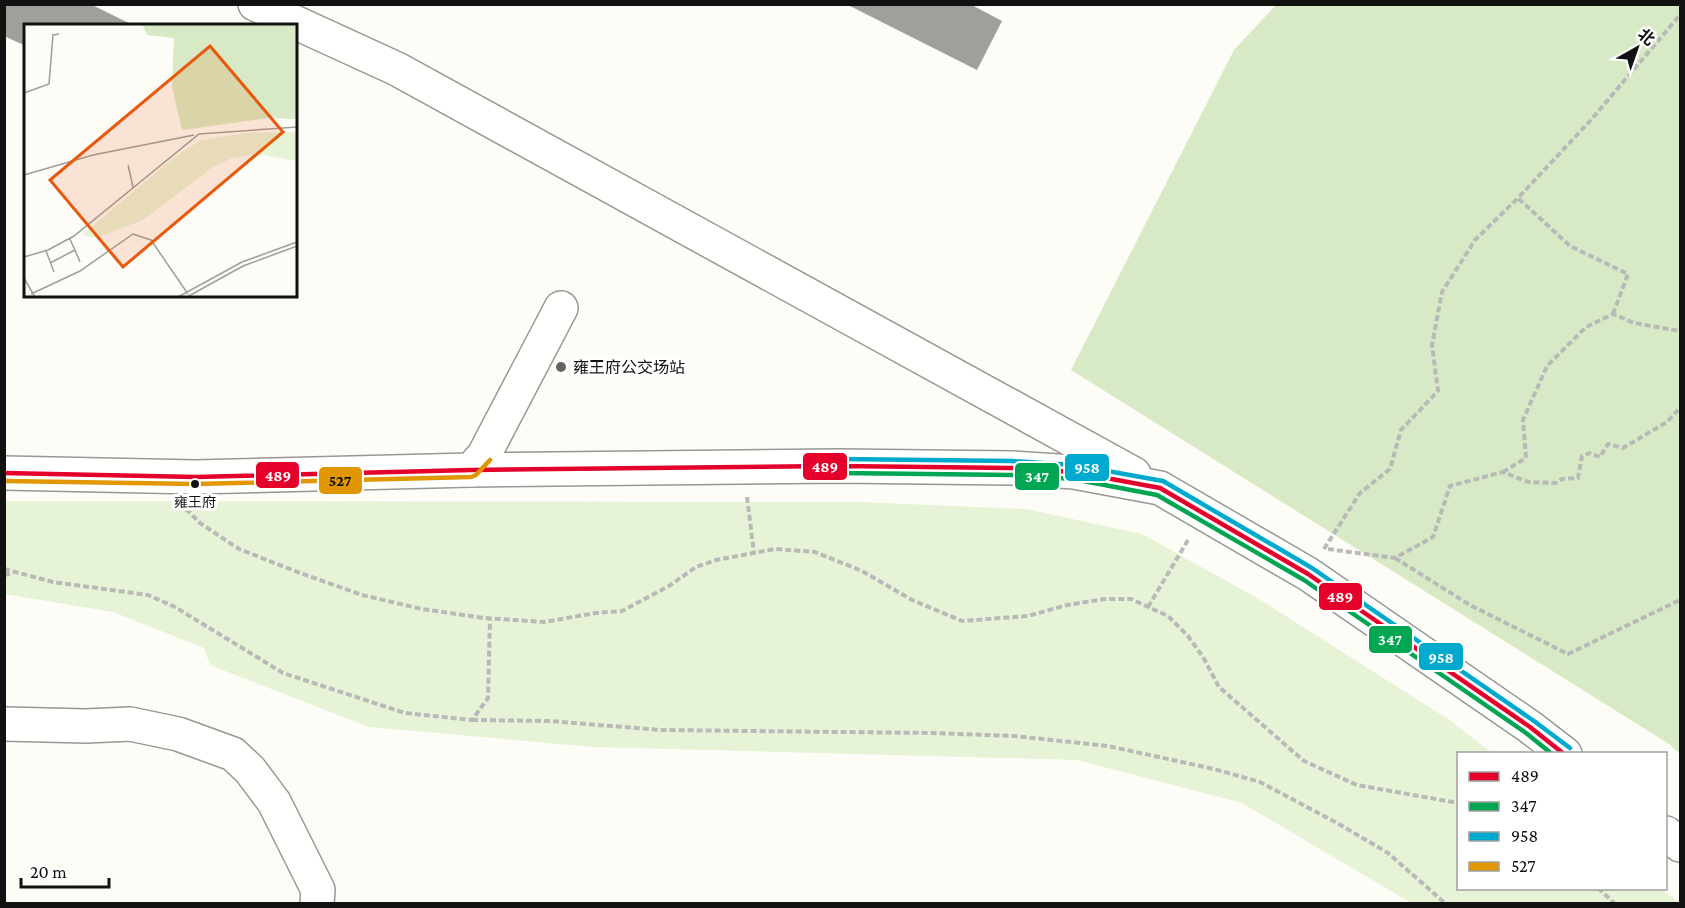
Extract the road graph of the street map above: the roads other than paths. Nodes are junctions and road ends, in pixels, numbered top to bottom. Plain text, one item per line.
1 (255, 4) edge
2 (561, 308) dead end
3 (471, 470) junction
4 (4, 473) edge
5 (1160, 488) junction
6 (4, 724) edge
7 (1564, 752) edge
8 (1667, 835) edge
9 (1680, 845) edge
10 (317, 903) edge

1 - 5 street
2 - 3 street
3 - 4 street
3 - 5 street
5 - 7 street
6 - 10 street
8 - 9 street

